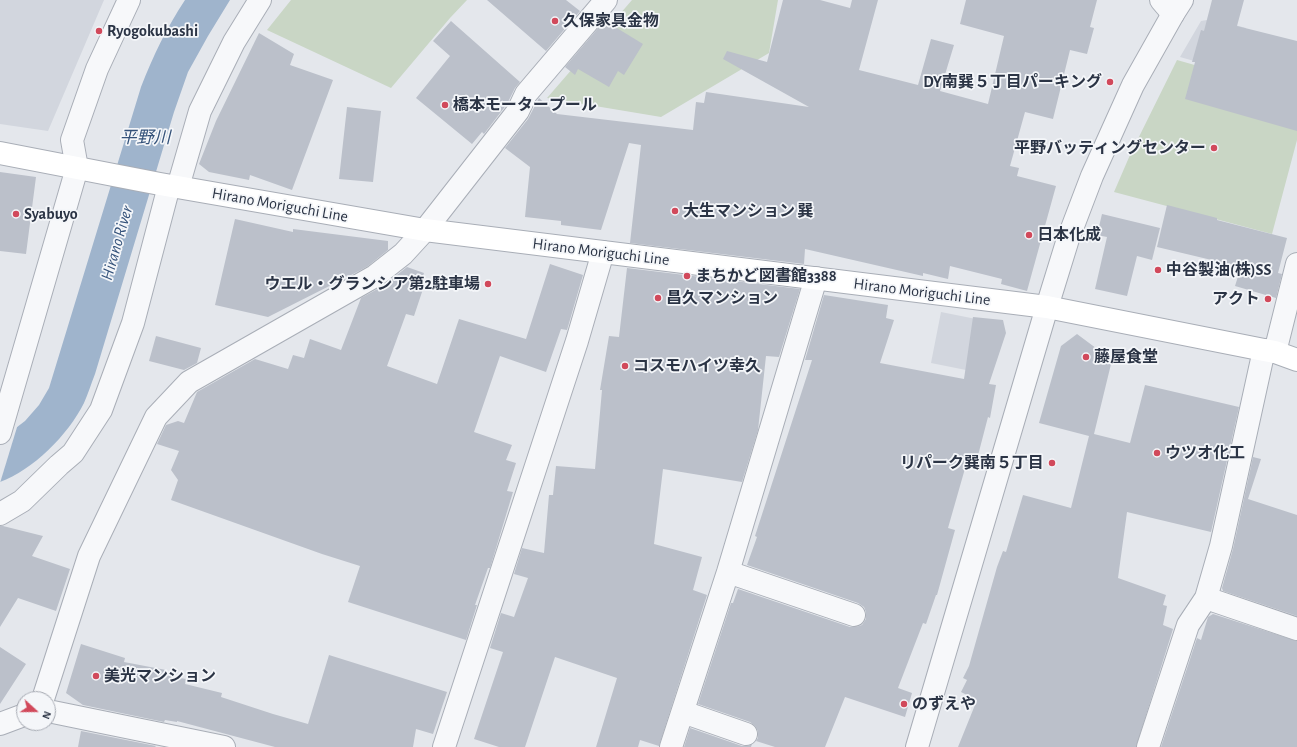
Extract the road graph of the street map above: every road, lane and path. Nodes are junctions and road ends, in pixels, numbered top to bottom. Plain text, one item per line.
1 (129, 0) edge
2 (260, 0) edge
3 (606, 0) edge
4 (1172, 5) edge
5 (0, 153) edge
6 (77, 168) junction
7 (169, 186) junction
8 (425, 230) junction
9 (603, 252) junction
10 (1297, 264) edge
11 (816, 278) junction
12 (1047, 307) junction
13 (1269, 351) junction
14 (1297, 360) edge
15 (8, 395) edge
16 (0, 433) edge
17 (0, 514) edge
18 (728, 572) junction
19 (1206, 598) junction
20 (854, 615) dead end
21 (1297, 629) edge
22 (46, 691) edge
23 (683, 712) junction
24 (56, 713) edge
25 (16, 718) edge
26 (0, 724) edge
27 (746, 734) dead end
28 (224, 747) edge
29 (444, 747) edge
30 (671, 747) edge
31 (917, 747) edge
32 (1148, 747) edge

1 - 6 street
2 - 7 street
3 - 8 street
4 - 12 street
5 - 6 main road, Hirano Moriguchi Line
6 - 7 main road, Hirano Moriguchi Line
6 - 15 street
7 - 8 main road, Hirano Moriguchi Line
7 - 17 street
8 - 9 main road, Hirano Moriguchi Line
8 - 22 street
9 - 11 main road, Hirano Moriguchi Line
9 - 29 street
10 - 13 street
11 - 12 main road, Hirano Moriguchi Line
11 - 18 street
12 - 13 main road, Hirano Moriguchi Line
12 - 31 street
13 - 14 main road, Hirano Moriguchi Line
13 - 19 street
15 - 16 street
18 - 20 street
18 - 23 street
19 - 21 street
19 - 32 street
23 - 27 street
23 - 30 street
24 - 28 street
25 - 26 street

